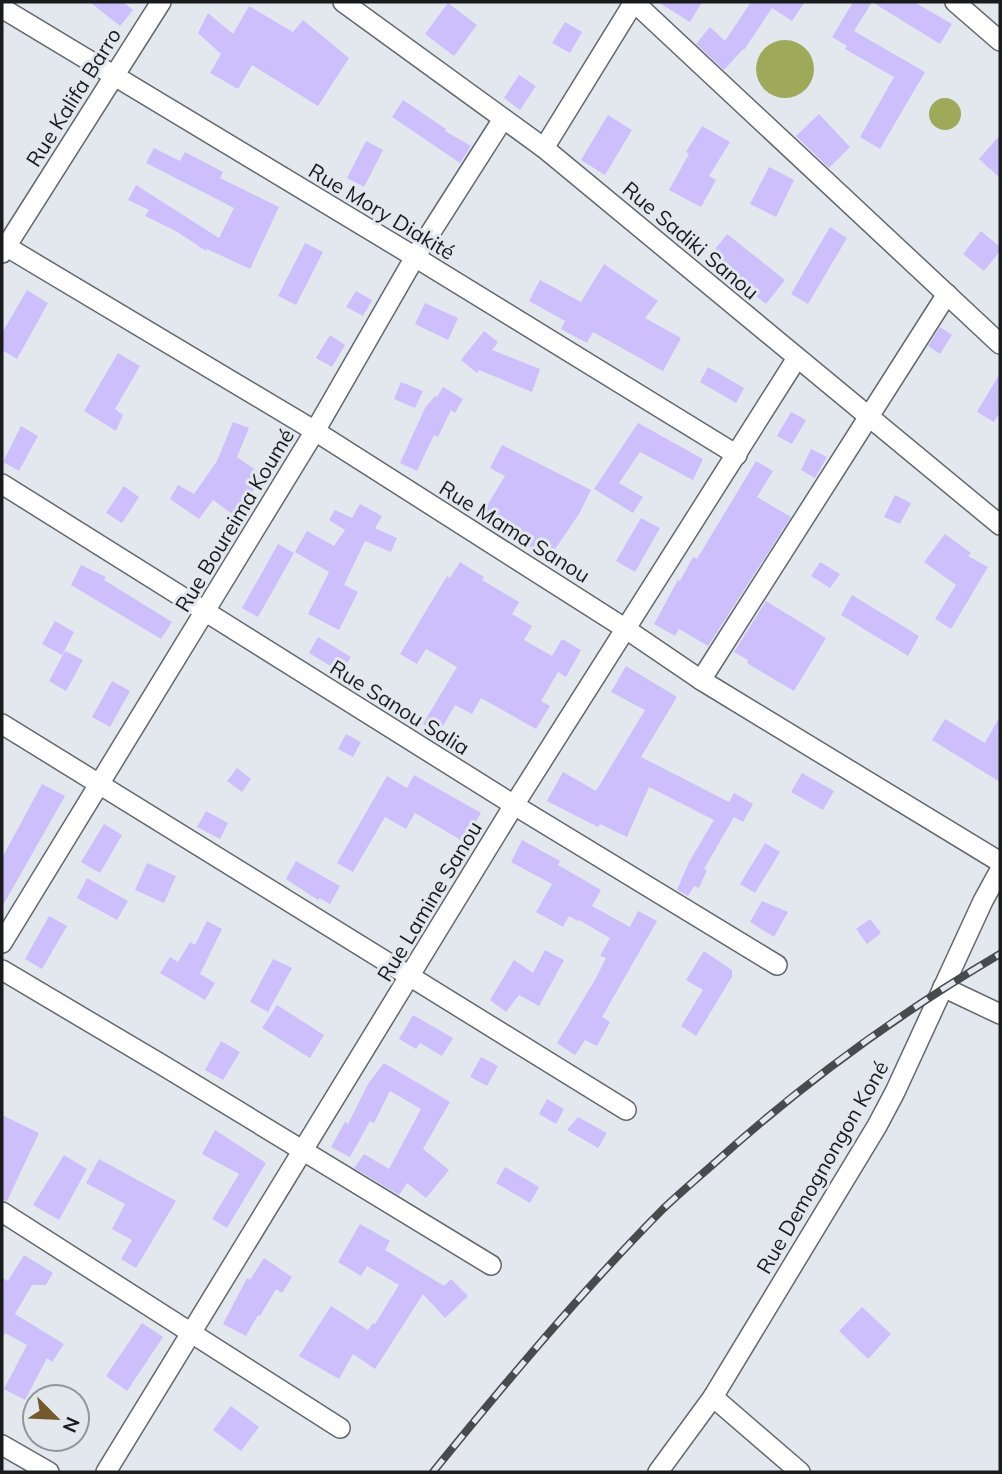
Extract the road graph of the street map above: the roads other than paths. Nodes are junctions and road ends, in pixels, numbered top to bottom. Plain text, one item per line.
1 (161, 2) edge
2 (343, 2) edge
3 (634, 2) edge
4 (954, 2) edge
5 (2, 8) edge
6 (370, 10) edge
7 (1000, 41) edge
8 (113, 76) junction
9 (503, 119) junction
10 (544, 148) junction
11 (3, 248) edge
12 (415, 257) junction
13 (947, 294) junction
14 (1000, 344) edge
15 (797, 358) junction
16 (870, 416) junction
17 (315, 430) junction
18 (737, 455) junction
19 (2, 484) edge
20 (1000, 525) edge
21 (205, 612) junction
22 (626, 629) junction
23 (701, 680) junction
24 (2, 724) edge
25 (99, 786) junction
26 (514, 805) junction
27 (1000, 862) edge
28 (1000, 870) edge
29 (2, 943) edge
30 (777, 965) dead end
31 (2, 970) edge
32 (410, 978) junction
33 (943, 988) junction
34 (1000, 1014) edge
35 (626, 1110) dead end
36 (302, 1150) junction
37 (2, 1212) edge
38 (491, 1265) dead end
39 (190, 1334) junction
40 (713, 1397) junction
41 (340, 1428) dead end
42 (2, 1444) edge
43 (49, 1472) edge
44 (106, 1472) edge
45 (658, 1472) edge
46 (800, 1472) edge

1 - 8 street, Rue Kalifa Barro
2 - 6 street, Rue Sadiki Sanou
3 - 10 street
3 - 13 street
4 - 7 street
5 - 8 street, Rue Mory Diakité
6 - 9 street, Rue Sadiki Sanou
8 - 11 street, Rue Kalifa Barro
8 - 12 street, Rue Mory Diakité
9 - 10 street, Rue Sadiki Sanou
9 - 12 street, Rue Boureima Koumé
10 - 15 street, Rue Sadiki Sanou
11 - 17 street, Rue Mama Sanou
12 - 17 street, Rue Boureima Koumé
12 - 18 street, Rue Mory Diakité
13 - 14 street
13 - 16 street
15 - 16 street, Rue Sadiki Sanou
15 - 18 street, Rue Lamine Sanou
16 - 20 street, Rue Sadiki Sanou
16 - 23 street
17 - 21 street, Rue Boureima Koumé
17 - 22 street, Rue Mama Sanou
18 - 22 street, Rue Lamine Sanou
19 - 21 street, Rue Sanou Salia
21 - 25 street, Rue Boureima Koumé
21 - 26 street, Rue Sanou Salia
22 - 23 street, Rue Mama Sanou
22 - 26 street, Rue Lamine Sanou
23 - 27 street, Rue Mama Sanou
24 - 25 street
25 - 29 street, Rue Boureima Koumé
25 - 32 street
26 - 30 street, Rue Sanou Salia
26 - 32 street, Rue Lamine Sanou
28 - 33 street, Rue Demognongon Koné
31 - 36 street
32 - 35 street
32 - 36 street, Rue Lamine Sanou
33 - 34 street
33 - 40 street, Rue Demognongon Koné
36 - 38 street
36 - 39 street, Rue Lamine Sanou
37 - 39 street
39 - 41 street
39 - 44 street, Rue Lamine Sanou
40 - 45 street, Rue Demognongon Koné
40 - 46 street
42 - 43 street

